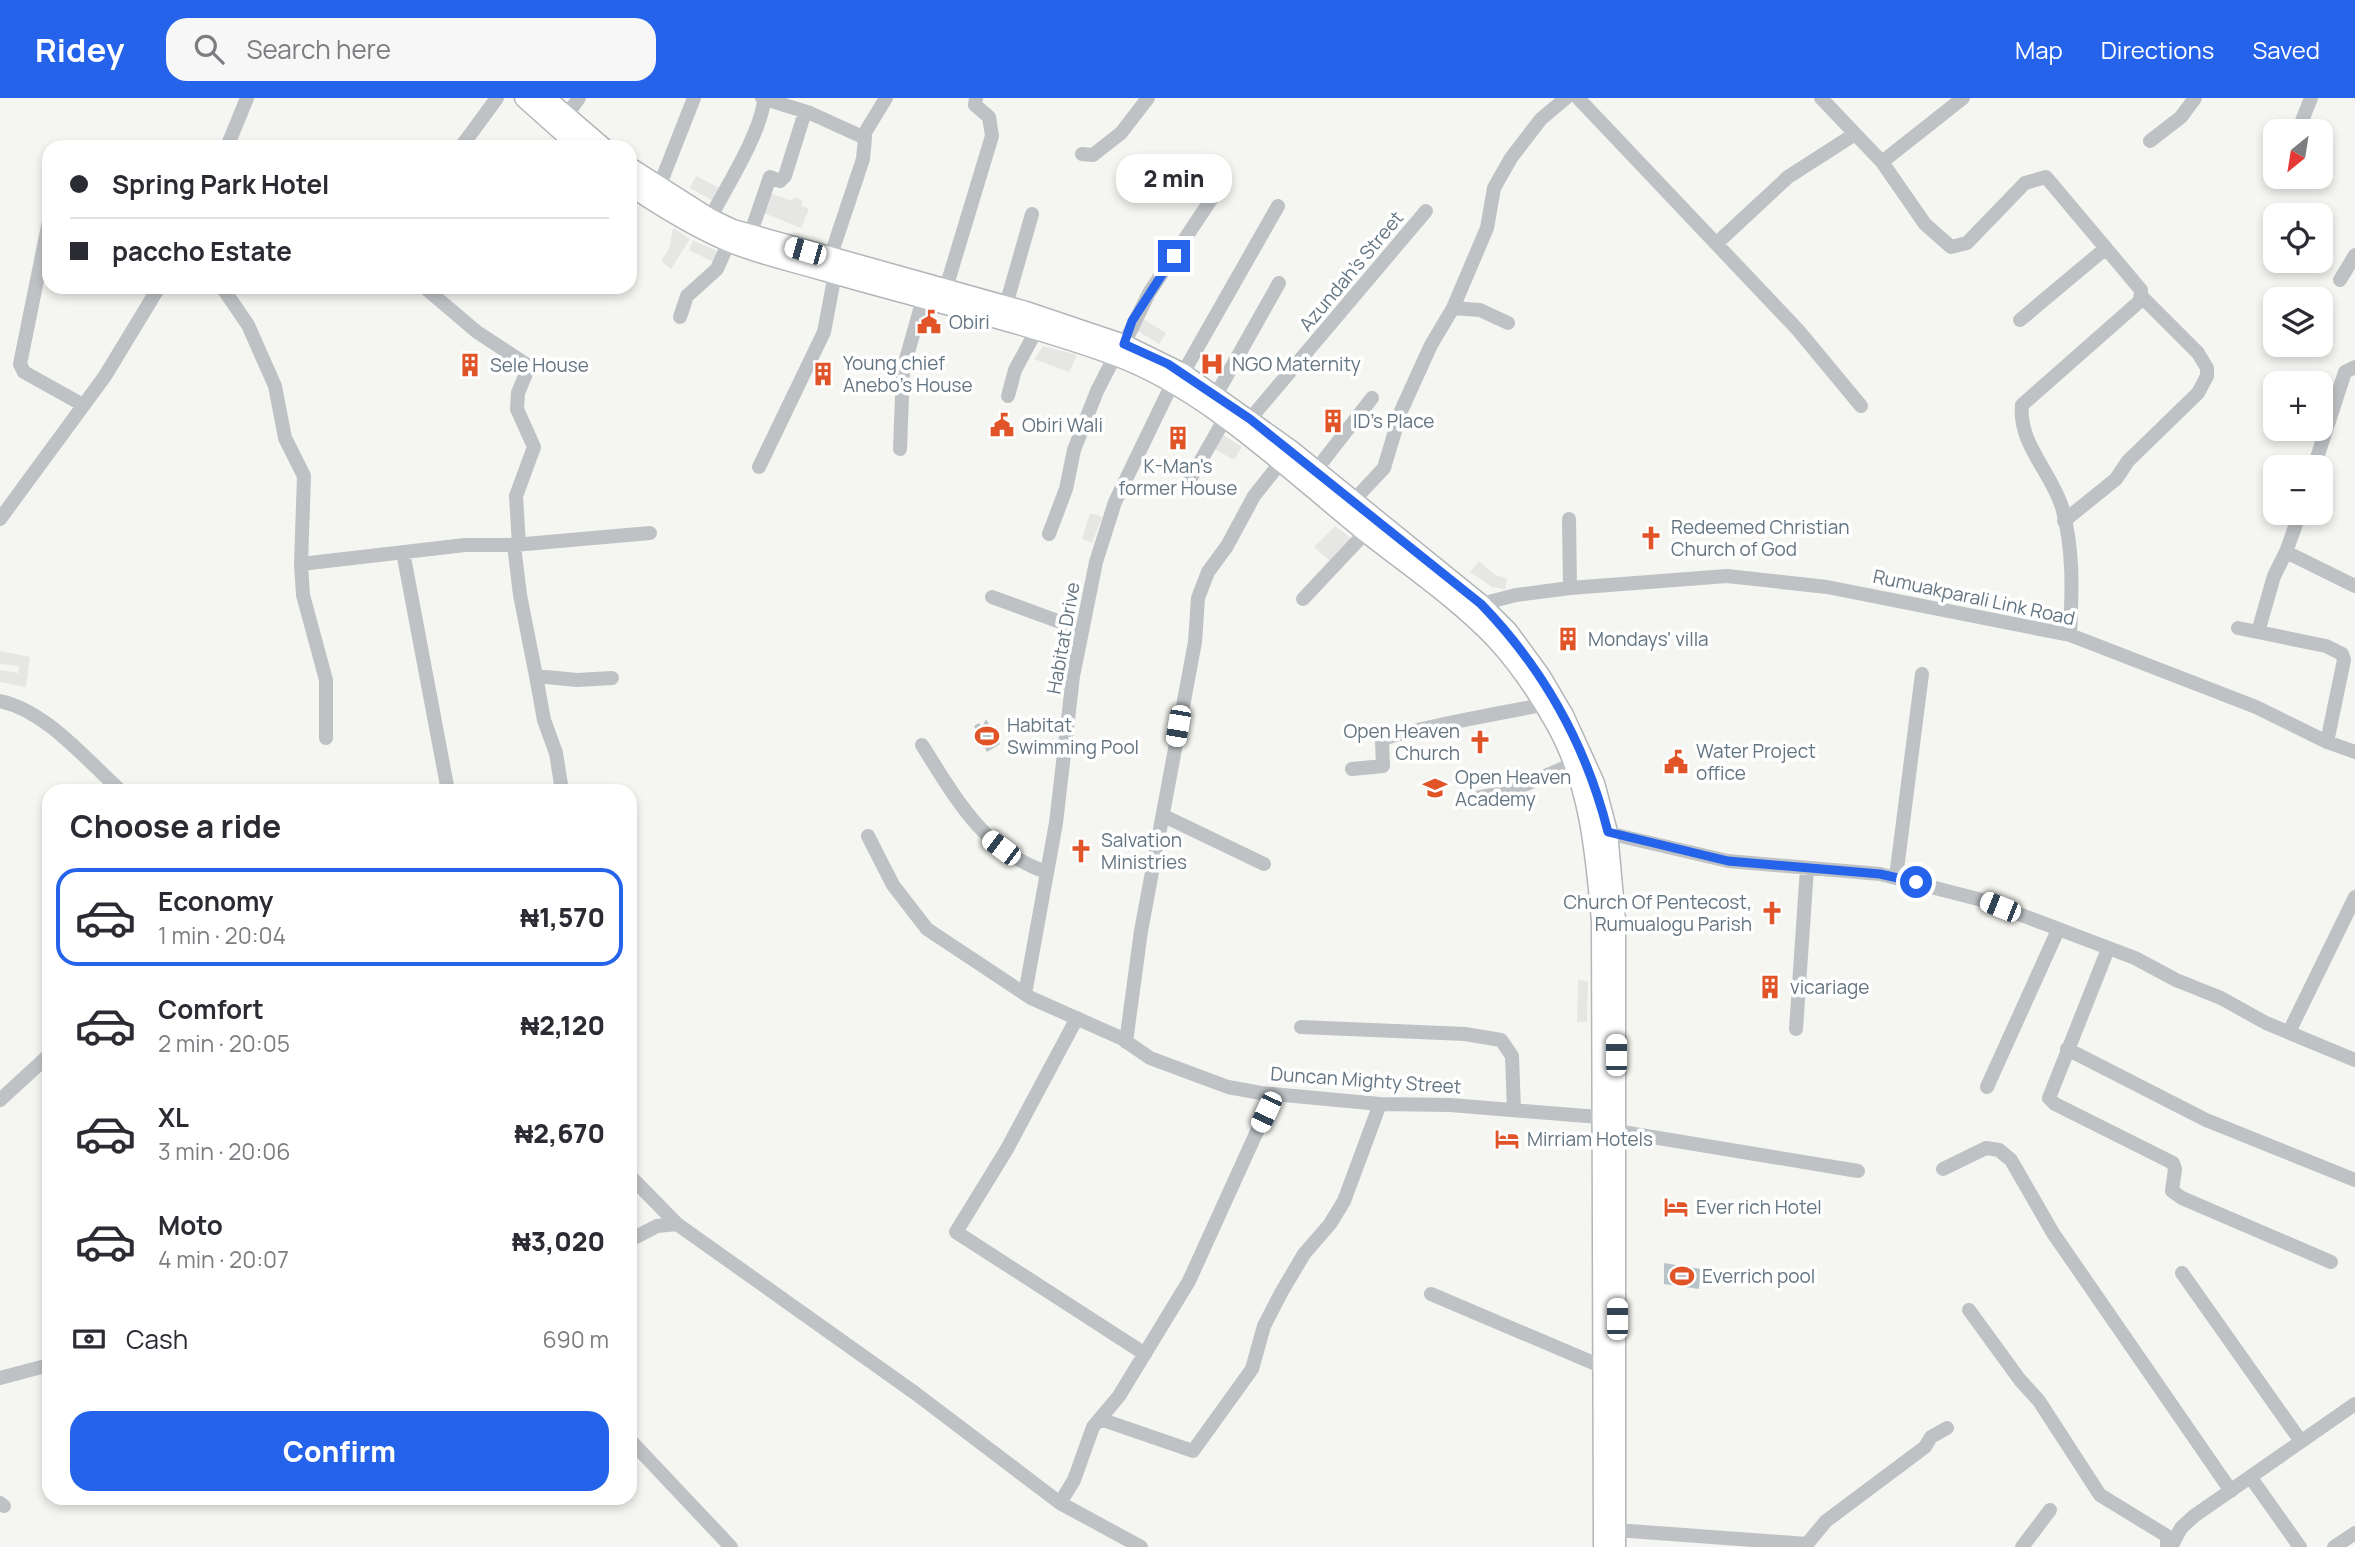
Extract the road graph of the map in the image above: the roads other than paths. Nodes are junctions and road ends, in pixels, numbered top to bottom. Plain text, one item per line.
1 (247, 98) edge
2 (497, 98) edge
3 (524, 98) edge
4 (546, 98) edge
5 (579, 98) edge
6 (694, 98) edge
7 (886, 98) edge
8 (976, 98) edge
9 (1148, 98) edge
10 (1566, 98) edge
11 (1578, 98) edge
12 (1821, 98) edge
13 (1963, 98) edge
14 (2195, 98) edge
15 (2311, 98) edge
16 (763, 99) edge
17 (804, 107) edge
18 (566, 116) junction
19 (2303, 119) edge
20 (1855, 134) junction
21 (863, 136) junction
22 (230, 140) edge
23 (466, 140) edge
24 (571, 140) edge
25 (595, 140) edge
26 (2150, 141) dead end
27 (1082, 154) dead end
28 (1882, 162) junction
29 (637, 173) edge
30 (637, 188) edge
31 (1214, 195) dead end
32 (666, 197) junction
33 (1278, 206) dead end
34 (1426, 211) dead end
35 (1032, 215) dead end
36 (710, 218) junction
37 (750, 235) junction
38 (729, 242) junction
39 (1717, 243) junction
40 (2106, 248) junction
41 (2355, 255) edge
42 (42, 256) edge
43 (833, 266) junction
44 (2340, 280) dead end
45 (1279, 283) dead end
46 (946, 288) junction
47 (154, 294) edge
48 (227, 294) edge
49 (432, 294) edge
50 (2141, 296) junction
51 (923, 299) junction
52 (1006, 305) junction
53 (1453, 308) junction
54 (680, 317) dead end
55 (2020, 320) dead end
56 (1508, 323) dead end
57 (1036, 331) junction
58 (1120, 350) junction
59 (2355, 367) edge
60 (1178, 379) junction
61 (1008, 396) dead end
62 (1216, 396) junction
63 (1372, 398) dead end
64 (83, 405) junction
65 (1861, 406) dead end
66 (1250, 419) junction
67 (1224, 420) junction
68 (900, 449) dead end
69 (2318, 455) edge
70 (1281, 463) junction
71 (759, 467) dead end
72 (1316, 470) junction
73 (1188, 483) dead end
74 (1354, 500) junction
75 (0, 519) edge
76 (1569, 519) dead end
77 (2064, 521) junction
78 (2296, 525) edge
79 (650, 533) dead end
80 (1366, 533) junction
81 (1049, 534) dead end
82 (517, 545) junction
83 (403, 552) junction
84 (2286, 552) junction
85 (301, 564) junction
86 (2355, 586) edge
87 (1570, 588) junction
88 (992, 597) dead end
89 (1303, 599) dead end
90 (1481, 604) junction
91 (2238, 628) dead end
92 (1082, 630) junction
93 (2258, 632) junction
94 (2070, 635) junction
95 (1922, 674) dead end
96 (536, 676) junction
97 (612, 678) dead end
98 (0, 701) edge
99 (1542, 705) junction
100 (326, 738) dead end
101 (2327, 742) junction
102 (922, 744) dead end
103 (2355, 752) edge
104 (1573, 764) junction
105 (1352, 769) dead end
106 (113, 784) edge
107 (446, 784) edge
108 (561, 784) edge
109 (1480, 797) dead end
110 (1164, 816) junction
111 (1601, 832) junction
112 (868, 836) dead end
113 (1264, 864) dead end
114 (1807, 868) junction
115 (1046, 872) junction
116 (1896, 877) junction
117 (2355, 897) edge
118 (2349, 918) edge
119 (2058, 930) junction
120 (2108, 949) junction
121 (1025, 994) junction
122 (1077, 1018) junction
123 (1301, 1027) dead end
124 (1796, 1030) dead end
125 (2289, 1032) junction
126 (1126, 1042) junction
127 (2067, 1049) junction
128 (2355, 1060) edge
129 (42, 1061) edge
130 (1987, 1087) dead end
131 (1274, 1094) junction
132 (0, 1100) edge
133 (1380, 1104) junction
134 (1514, 1110) junction
135 (1599, 1117) junction
136 (1616, 1131) junction
137 (1943, 1169) dead end
138 (1858, 1171) dead end
139 (2355, 1180) edge
140 (637, 1184) edge
141 (677, 1224) junction
142 (637, 1236) edge
143 (2330, 1262) dead end
144 (2182, 1273) dead end
145 (1431, 1294) dead end
146 (1969, 1310) dead end
147 (1145, 1354) junction
148 (42, 1367) edge
149 (1603, 1367) junction
150 (0, 1378) edge
151 (2355, 1404) edge
152 (1100, 1419) junction
153 (1947, 1428) dead end
154 (2300, 1440) junction
155 (637, 1447) edge
156 (2251, 1478) junction
157 (2231, 1491) junction
158 (1060, 1503) junction
159 (2050, 1510) dead end
160 (2355, 1532) edge
161 (1616, 1538) edge
162 (2166, 1544) edge
163 (731, 1547) edge
164 (1141, 1547) edge
165 (1603, 1547) edge
166 (2022, 1547) edge
167 (2300, 1547) edge
168 (2334, 1547) edge

1 - 22 street
2 - 23 street
3 - 24 main road
4 - 18 main road
5 - 18 street
6 - 32 street
7 - 21 street
8 - 46 street
9 - 27 street
10 - 53 street
11 - 39 street
12 - 20 street
13 - 28 street
14 - 26 street
15 - 19 street
16 - 17 street
16 - 36 street
17 - 21 street
17 - 37 street
18 - 25 main road
20 - 28 street
20 - 39 street
21 - 43 street
28 - 40 street
29 - 32 main road
30 - 32 main road
31 - 58 street
32 - 36 main road
32 - 38 main road
33 - 60 street, Habitat Drive
34 - 66 street, Azundah's Street
35 - 52 street
36 - 37 main road
37 - 43 main road
38 - 43 main road
38 - 54 street
39 - 65 street
40 - 50 street
40 - 55 street
41 - 44 street
42 - 64 street
43 - 46 main road
43 - 51 main road
43 - 71 street
45 - 62 street
46 - 52 main road
47 - 64 street
48 - 85 street
49 - 82 street
50 - 77 street
50 - 77 street
51 - 57 main road
51 - 68 street
52 - 58 main road
53 - 56 street
53 - 74 street
57 - 58 main road
57 - 61 street
58 - 60 main road
58 - 81 street
59 - 69 street
60 - 62 main road
60 - 67 main road
60 - 92 street, Habitat Drive
62 - 66 main road
63 - 72 street
64 - 75 street
66 - 72 main road
67 - 70 main road
67 - 73 street
70 - 80 main road
70 - 110 street
72 - 74 main road
74 - 90 main road
76 - 87 street
77 - 94 street
78 - 84 street
79 - 82 street
80 - 89 street
80 - 99 main road
82 - 83 street
82 - 96 street
83 - 85 street
83 - 107 street
84 - 86 street
84 - 93 street
85 - 100 street
87 - 90 street, Rumuakparali Link Road
87 - 94 street, Rumuakparali Link Road
88 - 92 street
90 - 111 main road
91 - 93 street
92 - 115 street, Habitat Drive
93 - 101 street
94 - 101 street, Rumuakparali Link Road
95 - 116 street
96 - 97 street
96 - 108 street
98 - 106 street
99 - 104 main road
99 - 105 street
101 - 103 street, Rumuakparali Link Road
102 - 115 street
104 - 109 street
104 - 111 main road
110 - 113 street
110 - 126 street
111 - 114 street
111 - 135 main road
111 - 136 main road
112 - 121 street, Duncan Mighty Street
114 - 116 street
114 - 124 street
115 - 121 street, Habitat Drive
116 - 119 street
117 - 118 street
118 - 125 street
119 - 120 street
119 - 130 street
120 - 125 street
120 - 127 street
121 - 122 street, Duncan Mighty Street
122 - 126 street, Duncan Mighty Street
122 - 147 street
123 - 134 street
125 - 128 street
126 - 131 street, Duncan Mighty Street
127 - 139 street
127 - 143 street
129 - 132 street
131 - 133 street, Duncan Mighty Street
131 - 147 street
133 - 134 street, Duncan Mighty Street
133 - 152 street
134 - 135 street, Duncan Mighty Street
135 - 149 main road
136 - 138 street
136 - 161 main road
137 - 157 street
140 - 141 street
141 - 142 street
141 - 158 street
144 - 154 street
145 - 149 street
146 - 162 street
147 - 152 street
148 - 150 street
149 - 165 main road
151 - 154 street
152 - 158 street
153 - 161 street
154 - 156 street
155 - 163 street
156 - 157 street
156 - 167 street
157 - 162 street
158 - 164 street
159 - 166 street
160 - 168 street

